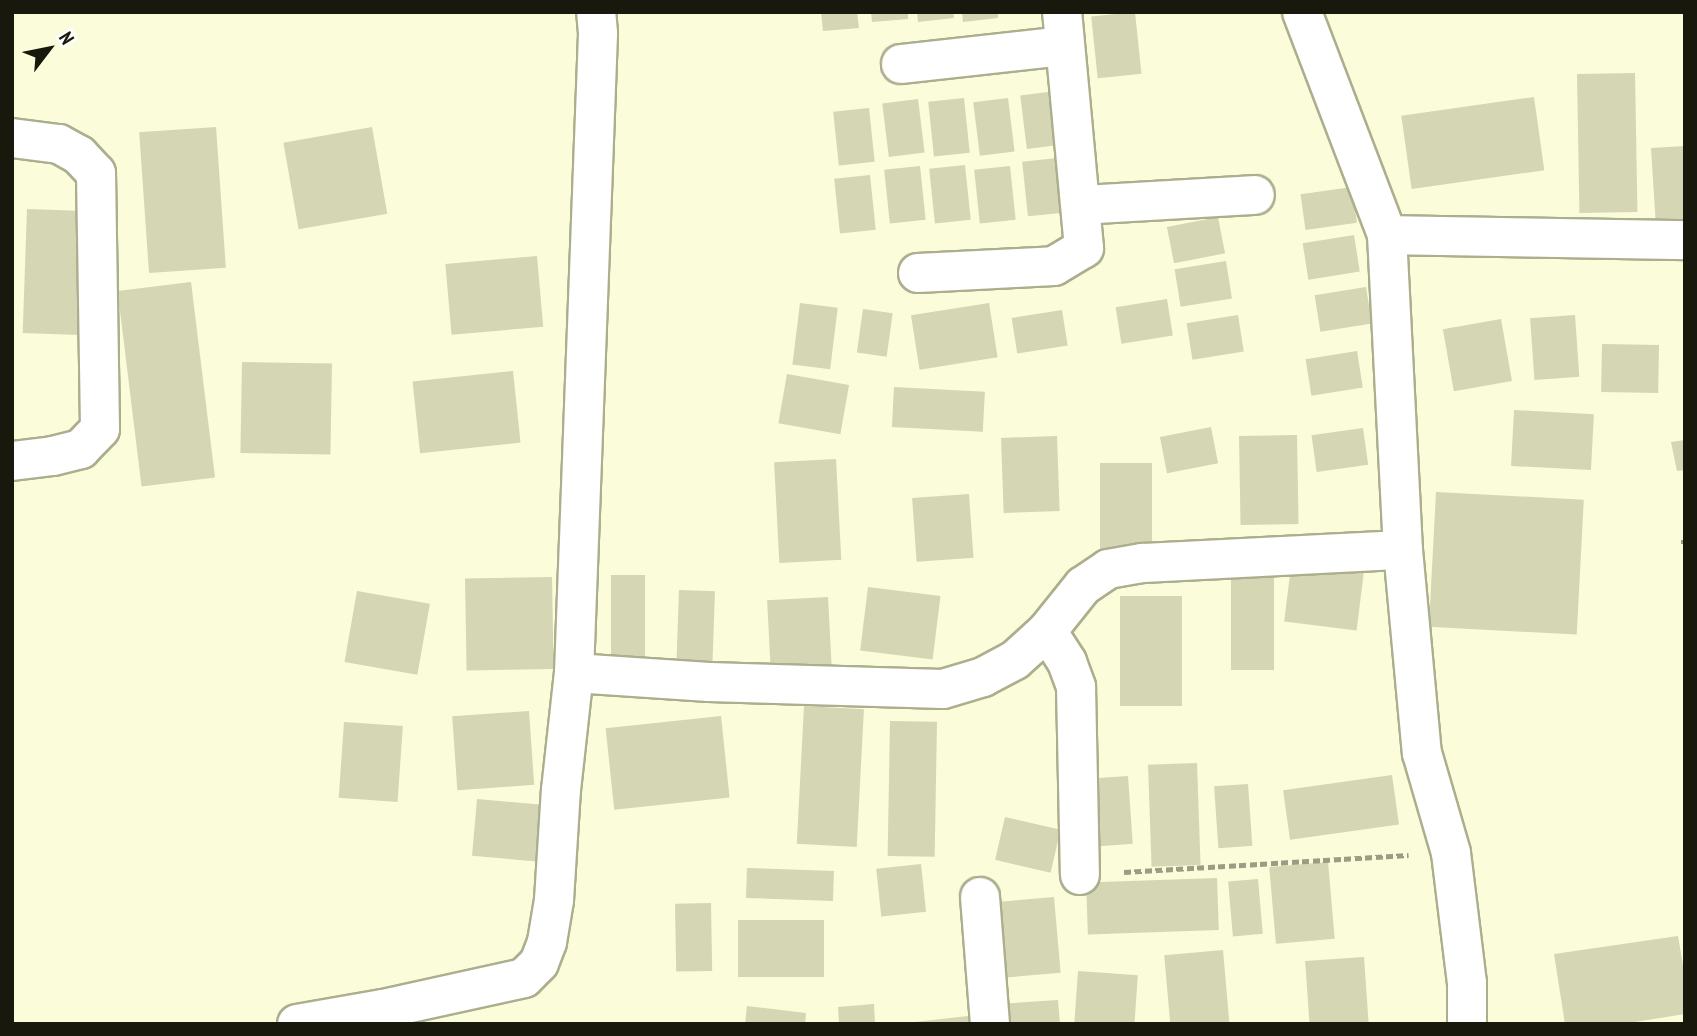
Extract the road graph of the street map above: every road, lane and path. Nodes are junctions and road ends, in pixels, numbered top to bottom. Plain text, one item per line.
1 (596, 12) edge
2 (1302, 12) edge
3 (1063, 29) edge
4 (901, 64) dead end
5 (12, 138) edge
6 (1255, 195) dead end
7 (1081, 205) junction
8 (1387, 235) junction
9 (1685, 240) edge
10 (918, 273) dead end
11 (12, 461) edge
12 (1402, 550) junction
13 (1048, 631) junction
14 (574, 673) junction
15 (1451, 853) junction
16 (1080, 875) joint
17 (981, 897) dead end
18 (298, 1024) edge
19 (990, 1024) edge
20 (1467, 1024) edge

1 - 14 street
2 - 8 street
3 - 4 street
3 - 7 street
5 - 11 street
6 - 7 street
7 - 10 street
8 - 9 street
8 - 12 street
12 - 13 street
12 - 15 street
13 - 14 street
13 - 16 street
14 - 18 street
15 - 16 path
15 - 20 street
17 - 19 street

